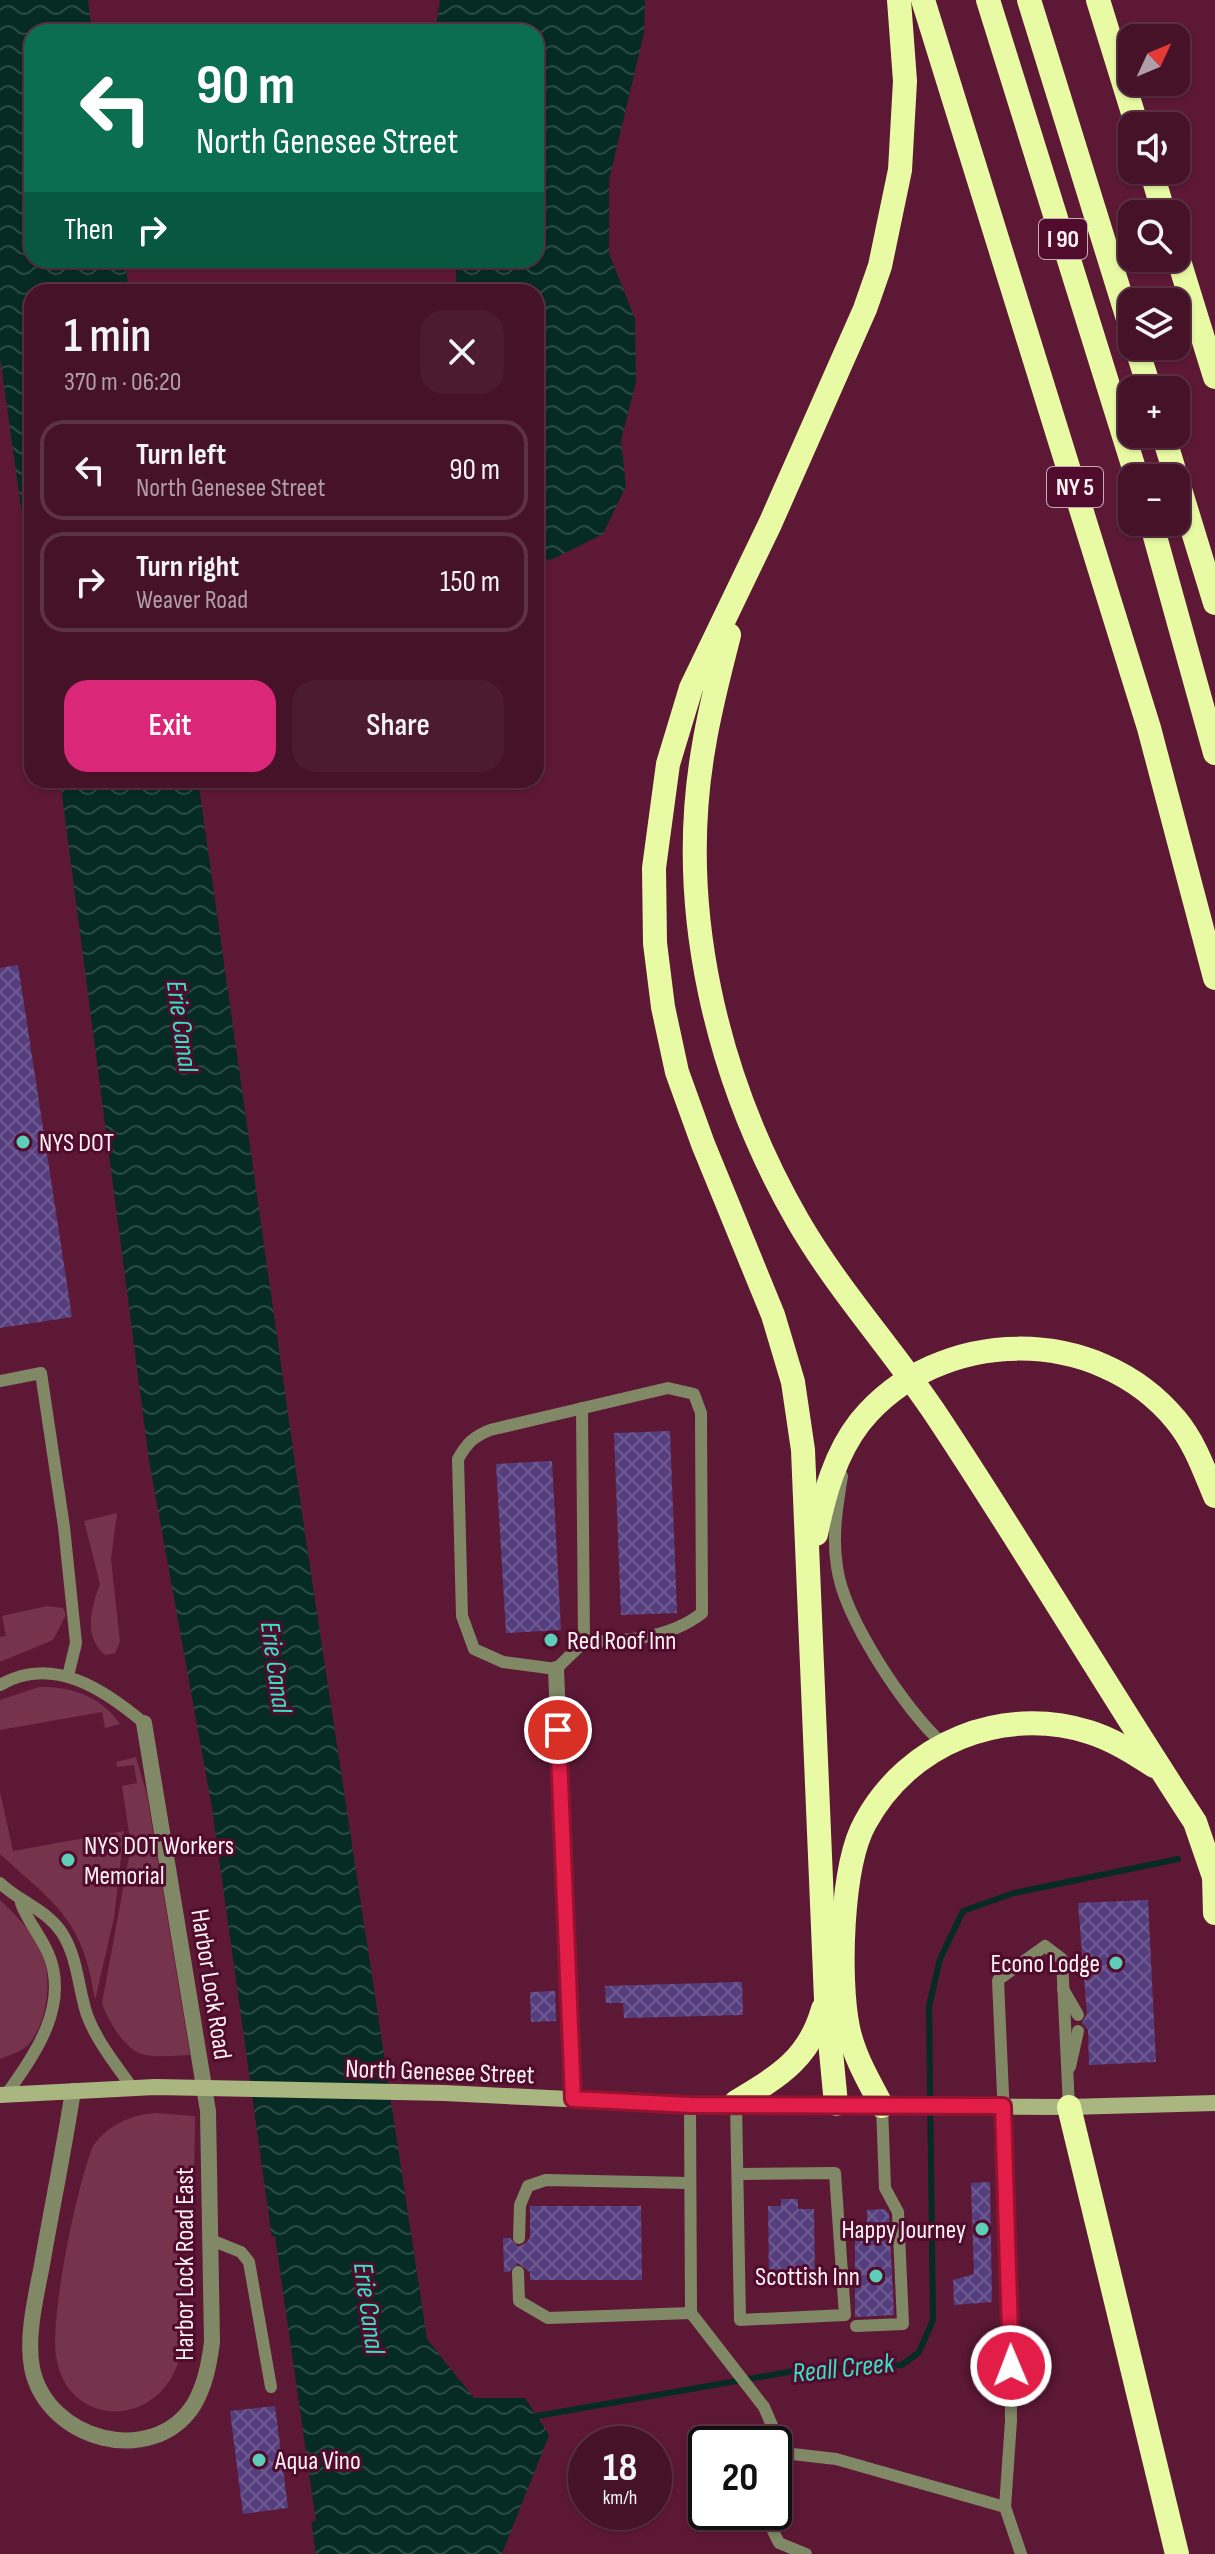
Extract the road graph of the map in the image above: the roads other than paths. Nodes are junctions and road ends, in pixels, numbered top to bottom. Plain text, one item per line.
1 (899, 0) edge
2 (923, 0) edge
3 (988, 0) edge
4 (1029, 0) edge
5 (1098, 0) edge
6 (1133, 112) edge
7 (1182, 272) edge
8 (1118, 288) edge
9 (1215, 377) edge
10 (1167, 448) edge
11 (1133, 464) edge
12 (1155, 536) edge
13 (741, 586) junction
14 (1215, 603) edge
15 (1215, 753) edge
16 (1215, 978) edge
17 (0, 1381) edge
18 (582, 1408) junction
19 (859, 1424) junction
20 (1215, 1496) edge
21 (808, 1576) junction
22 (584, 1642) junction
23 (556, 1669) junction
24 (68, 1676) junction
25 (0, 1685) edge
26 (144, 1723) joint
27 (943, 1744) junction
28 (1160, 1770) junction
29 (0, 1883) edge
30 (21, 1903) junction
31 (1215, 1913) edge
32 (1063, 1989) junction
33 (826, 1999) junction
34 (1078, 2015) dead end
35 (1078, 2031) dead end
36 (1068, 2074) junction
37 (133, 2089) junction
38 (73, 2091) junction
39 (3, 2095) edge
40 (573, 2099) junction
41 (736, 2102) junction
42 (1215, 2103) edge
43 (836, 2104) junction
44 (690, 2105) junction
45 (882, 2106) junction
46 (1003, 2106) junction
47 (1069, 2107) junction
48 (208, 2111) joint
49 (740, 2174) junction
50 (688, 2183) junction
51 (519, 2238) dead end
52 (211, 2240) junction
53 (518, 2272) dead end
54 (691, 2313) junction
55 (856, 2326) dead end
56 (271, 2387) dead end
57 (772, 2426) edge
58 (792, 2454) edge
59 (1005, 2507) junction
60 (773, 2530) edge
61 (806, 2554) edge
62 (1021, 2554) edge
63 (1177, 2554) edge

1 - 13 highway
2 - 16 highway, NY 5
3 - 11 highway, I 90
4 - 8 highway, I 90
5 - 6 highway
7 - 9 highway
10 - 14 highway
12 - 15 highway
13 - 21 highway
13 - 28 highway
17 - 24 lane
18 - 22 lane
18 - 22 lane
18 - 23 lane
19 - 20 highway
19 - 21 highway
19 - 27 lane
21 - 33 highway
22 - 23 lane
23 - 40 street
24 - 25 lane
24 - 26 lane
26 - 48 street, Harbor Lock Road
27 - 28 highway
27 - 45 highway
28 - 31 highway
29 - 30 lane
30 - 37 lane
30 - 39 lane
32 - 34 lane
32 - 36 lane
32 - 46 lane
33 - 41 highway
33 - 43 highway
35 - 36 lane
36 - 47 lane
37 - 38 main road, North Genesee Street
37 - 40 main road, North Genesee Street
38 - 39 main road, North Genesee Street
38 - 52 street, Harbor Lock Road East
40 - 44 main road, North Genesee Street
41 - 43 main road, North Genesee Street
41 - 44 main road, North Genesee Street
41 - 49 lane
42 - 47 main road, North Genesee Street
43 - 45 main road, North Genesee Street
44 - 50 lane
45 - 46 main road, North Genesee Street
45 - 55 lane
46 - 47 main road, North Genesee Street
46 - 59 lane
47 - 63 highway
48 - 52 street, Harbor Lock Road East
49 - 49 lane
50 - 51 lane
50 - 54 lane
52 - 56 lane
53 - 54 lane
54 - 57 lane
58 - 59 lane
59 - 62 lane
60 - 61 lane

